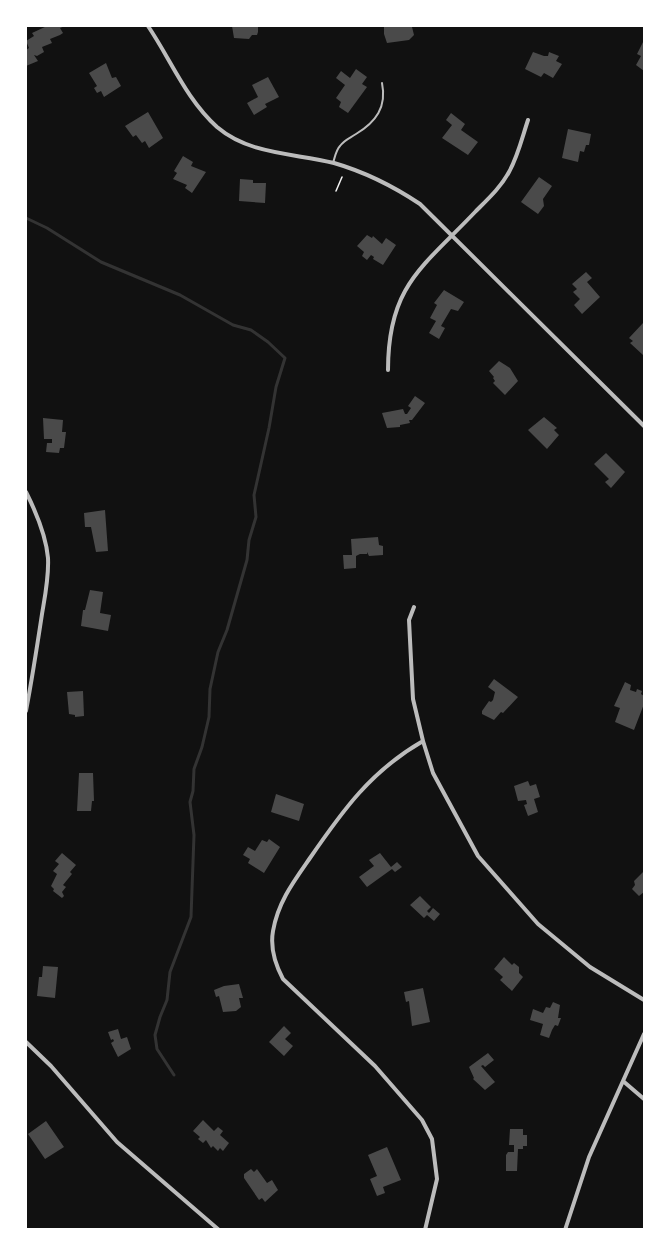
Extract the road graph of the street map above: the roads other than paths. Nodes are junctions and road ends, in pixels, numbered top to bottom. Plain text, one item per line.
1 (149, 26) edge
2 (382, 83) dead end
3 (528, 120) dead end
4 (333, 163) junction
5 (453, 235) junction
6 (388, 369) dead end
7 (645, 426) edge
8 (26, 492) edge
9 (414, 608) dead end
10 (26, 711) edge
11 (423, 741) junction
12 (645, 1000) edge
13 (645, 1034) edge
14 (26, 1042) edge
15 (623, 1081) junction
16 (645, 1099) edge
17 (219, 1230) edge
18 (425, 1230) edge
19 (565, 1230) edge

1 - 4 street
2 - 4 lane
3 - 5 street
4 - 5 street
5 - 6 street
5 - 7 street
8 - 10 street
9 - 11 street
11 - 12 street
11 - 18 street
13 - 15 street
14 - 17 street
15 - 16 street
15 - 19 street

